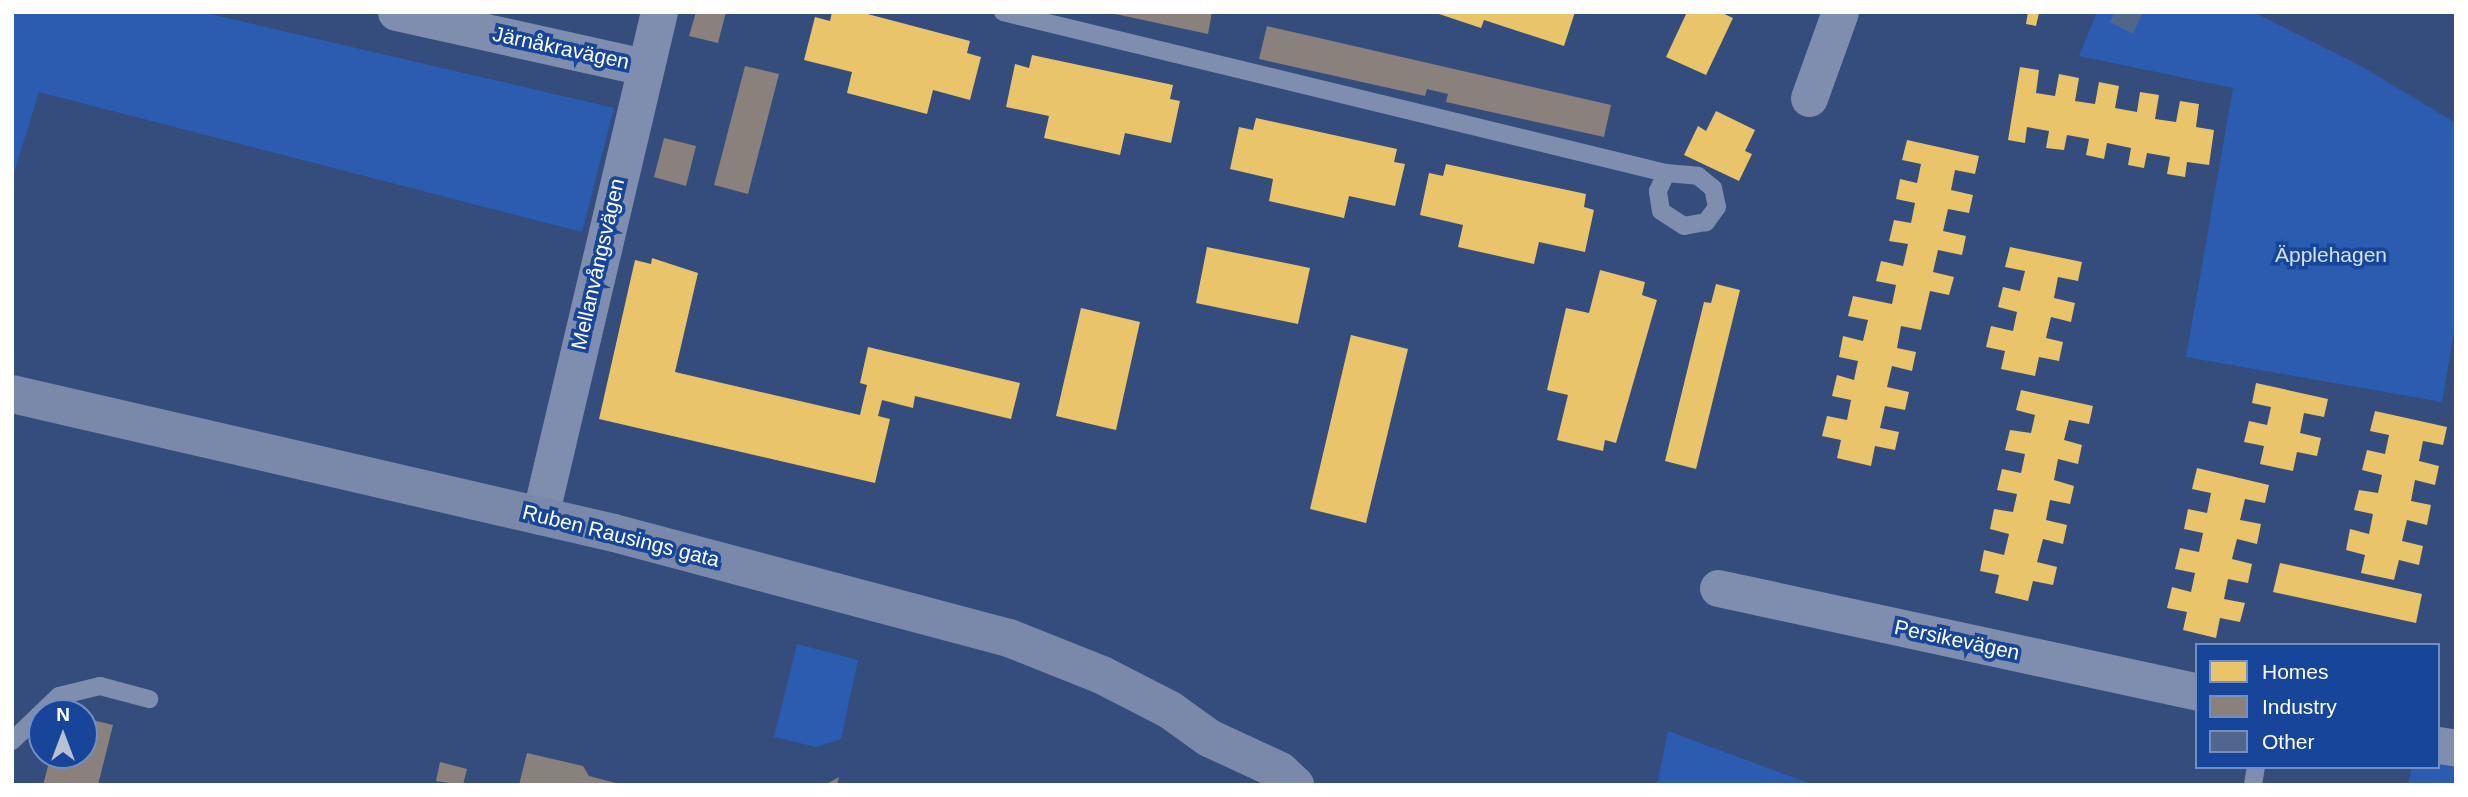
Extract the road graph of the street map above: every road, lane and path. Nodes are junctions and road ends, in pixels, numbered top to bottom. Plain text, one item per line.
1 (396, 12) edge
2 (659, 12) edge
3 (1003, 12) edge
4 (1840, 12) edge
5 (644, 66) junction
6 (1809, 98) dead end
7 (1666, 173) dead end
8 (12, 394) edge
9 (540, 516) junction
10 (1718, 588) dead end
11 (2195, 692) edge
12 (149, 699) dead end
13 (1209, 738) junction
14 (12, 741) edge
15 (1250, 785) edge
16 (1295, 785) edge

1 - 5 street, Järnåkravägen
2 - 5 street, Mellanvångsvägen
3 - 7 lane
4 - 6 street
5 - 9 street, Mellanvångsvägen
8 - 9 main road, Ruben Rausings gata
9 - 13 main road, Ruben Rausings gata
10 - 11 street, Persikevägen
12 - 14 lane
13 - 15 main road, Ruben Rausings gata
13 - 16 main road, Ruben Rausings gata

